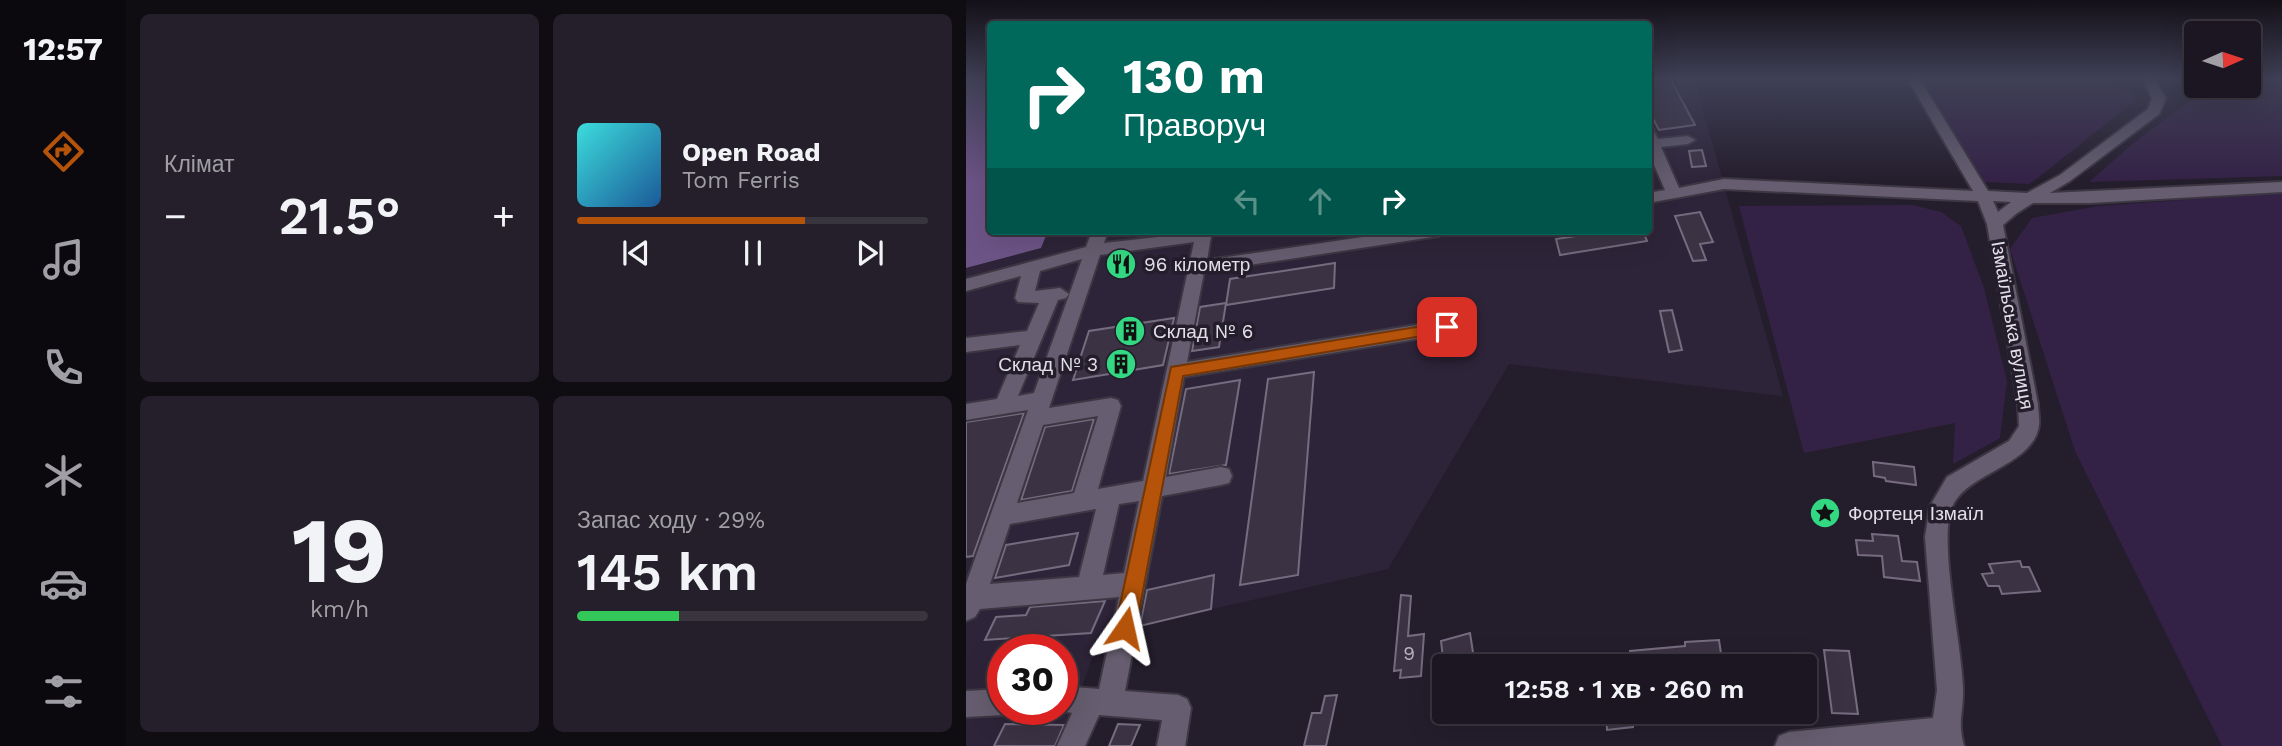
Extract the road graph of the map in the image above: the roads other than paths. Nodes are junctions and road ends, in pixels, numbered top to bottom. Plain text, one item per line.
1 (1934, 113) edge
2 (2152, 113) edge
3 (1652, 140) edge
4 (1688, 140) dead end
5 (1652, 144) edge
6 (2065, 178) junction
7 (2282, 187) edge
8 (1674, 193) junction
9 (1933, 195) junction
10 (1652, 197) edge
11 (1984, 197) junction
12 (2026, 198) junction
13 (2090, 198) junction
14 (1995, 224) junction
15 (1173, 235) edge
16 (1204, 235) edge
17 (1411, 235) edge
18 (1097, 240) edge
19 (1032, 267) junction
20 (1197, 267) junction
21 (966, 285) edge
22 (1079, 291) junction
23 (1051, 295) junction
24 (1447, 327) dead end
25 (1033, 337) junction
26 (966, 345) edge
27 (1176, 371) junction
28 (1004, 406) junction
29 (1038, 409) junction
30 (966, 412) edge
31 (1221, 476) dead end
32 (1153, 489) junction
33 (1110, 496) junction
34 (1083, 501) junction
35 (1001, 516) junction
36 (1134, 584) junction
37 (1088, 588) junction
38 (968, 602) edge
39 (1078, 700) edge
40 (1101, 701) junction
41 (987, 703) edge
42 (966, 704) edge
43 (1947, 736) edge
44 (1071, 746) edge
45 (1171, 746) edge
46 (1789, 746) edge

1 - 11 street, Ізмаїльська вулиця
2 - 6 street
3 - 4 street
5 - 8 street
6 - 12 street
6 - 13 street
7 - 13 street
8 - 9 street
8 - 10 street
9 - 11 street
9 - 14 street
11 - 12 street
11 - 14 street, Ізмаїльська вулиця
12 - 13 street
12 - 14 street
14 - 43 street, Ізмаїльська вулиця
15 - 18 street
16 - 20 street
17 - 20 street
18 - 19 street
18 - 22 street
19 - 21 street
19 - 23 street
20 - 27 street
22 - 23 street
22 - 29 street
23 - 25 street
24 - 27 street
25 - 26 street
25 - 28 street
27 - 32 street
28 - 29 street
28 - 30 street
29 - 34 street
29 - 35 street
31 - 32 street
32 - 33 street
32 - 36 street
33 - 34 street
33 - 37 street
34 - 35 street
35 - 38 street
36 - 37 street
36 - 40 street
37 - 38 street
39 - 40 street
40 - 44 street
40 - 45 street
41 - 42 street
43 - 46 street

